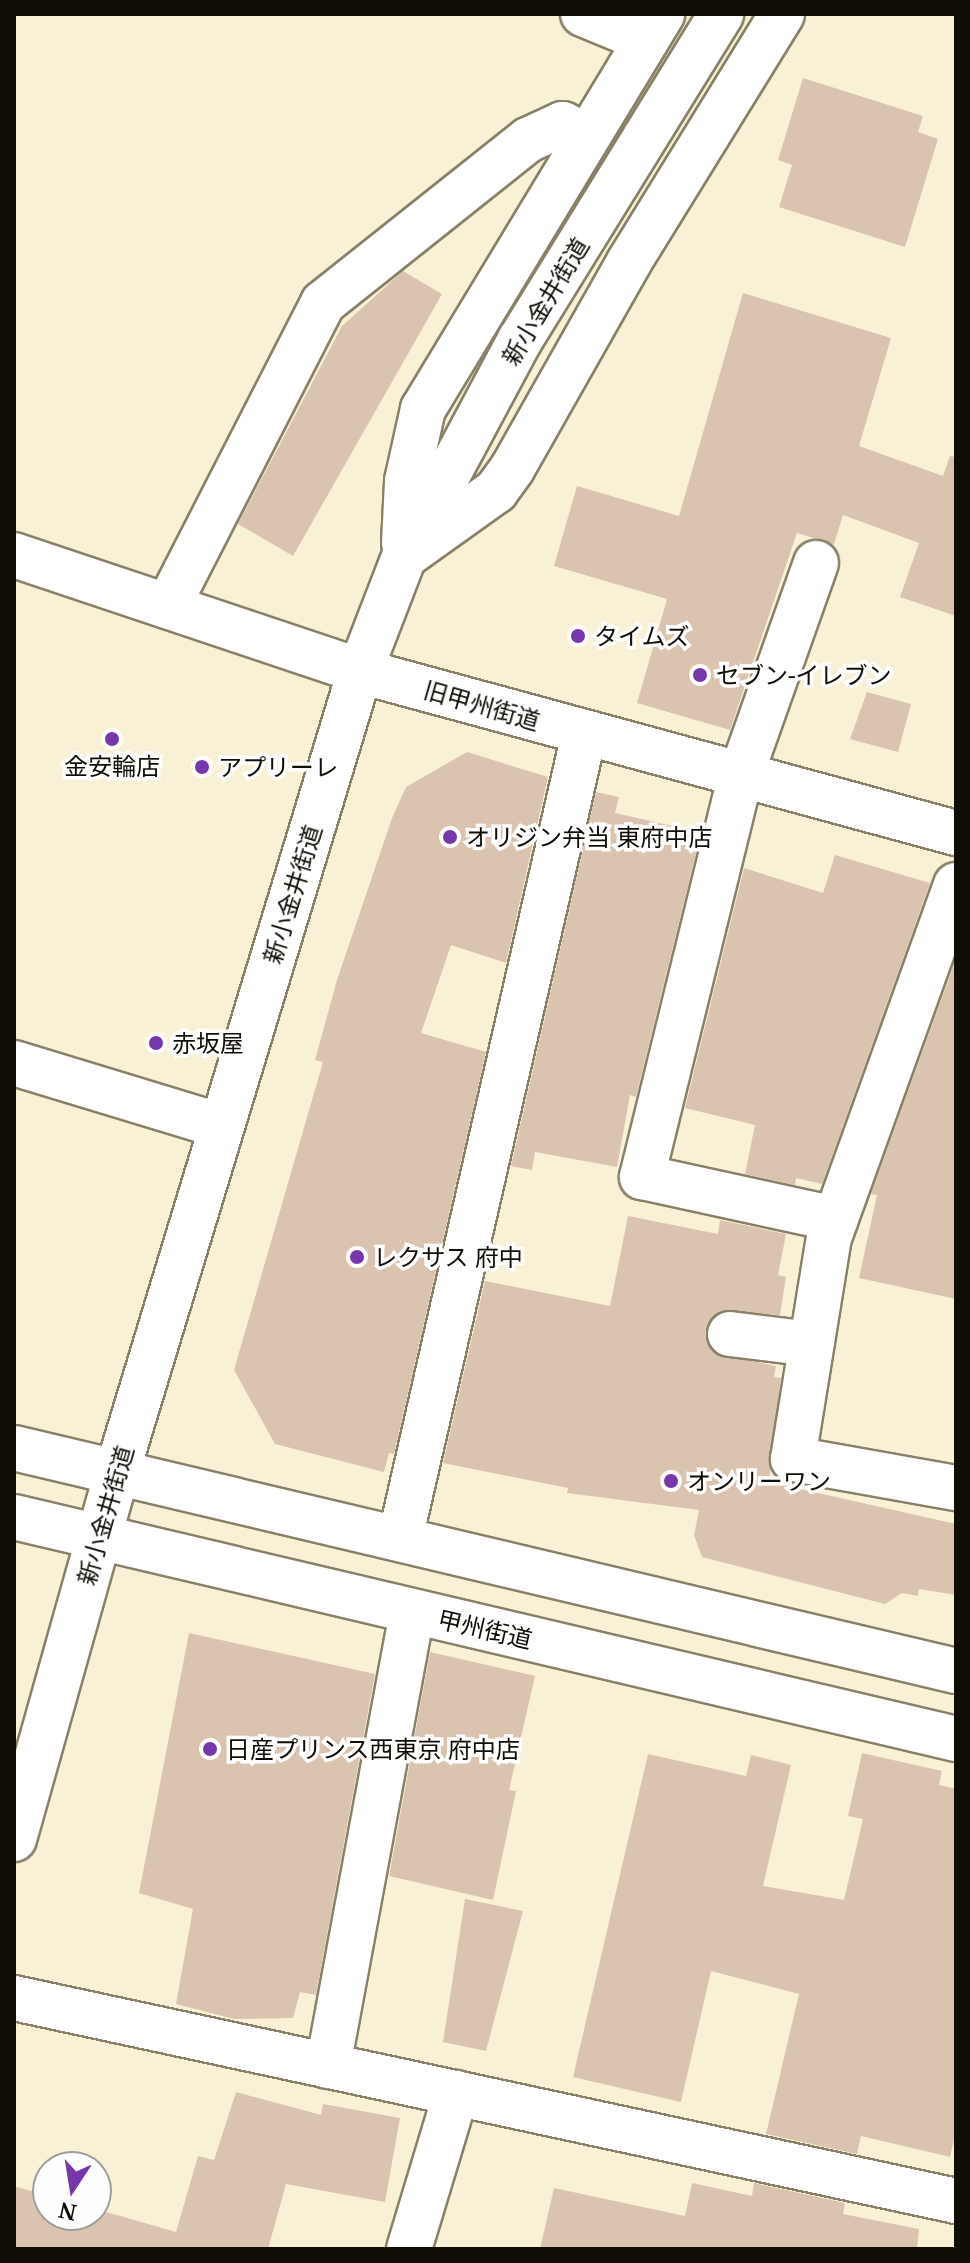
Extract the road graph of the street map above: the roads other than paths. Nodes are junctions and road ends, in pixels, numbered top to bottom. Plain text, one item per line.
1 (583, 14) edge
2 (721, 14) edge
3 (782, 14) edge
4 (654, 27) edge
5 (585, 136) junction
6 (14, 555) edge
7 (404, 557) junction
8 (816, 563) dead end
9 (168, 606) junction
10 (360, 671) junction
11 (584, 734) junction
12 (740, 778) junction
13 (956, 833) edge
14 (956, 885) edge
15 (14, 1063) edge
16 (221, 1126) junction
17 (835, 1219) junction
18 (730, 1334) dead end
19 (811, 1344) junction
20 (14, 1448) edge
21 (117, 1472) junction
22 (956, 1488) edge
23 (14, 1517) edge
24 (99, 1537) junction
25 (400, 1539) junction
26 (412, 1612) junction
27 (956, 1671) edge
28 (956, 1739) edge
29 (14, 1839) edge
30 (14, 1998) edge
31 (328, 2066) junction
32 (456, 2093) junction
33 (956, 2201) edge
34 (409, 2249) edge

1 - 4 main road
2 - 7 main road, 新小金井街道
3 - 7 main road
4 - 5 main road
5 - 7 main road
5 - 9 main road
6 - 9 main road, 旧甲州街道
7 - 10 main road, 新小金井街道
8 - 12 main road
9 - 10 main road, 旧甲州街道
10 - 11 main road, 旧甲州街道
10 - 16 main road, 新小金井街道
11 - 12 main road, 旧甲州街道
11 - 25 main road
12 - 13 main road, 旧甲州街道
12 - 17 main road
14 - 17 main road
15 - 16 main road
16 - 21 main road, 新小金井街道
17 - 19 main road
18 - 19 main road
19 - 22 main road
20 - 21 main road
21 - 24 main road, 新小金井街道
21 - 25 main road
23 - 24 main road, 甲州街道
24 - 26 main road, 甲州街道
24 - 29 main road, 新小金井街道
25 - 27 main road
26 - 28 main road, 甲州街道
26 - 31 main road
30 - 31 main road
31 - 32 main road
32 - 33 main road
32 - 34 main road

